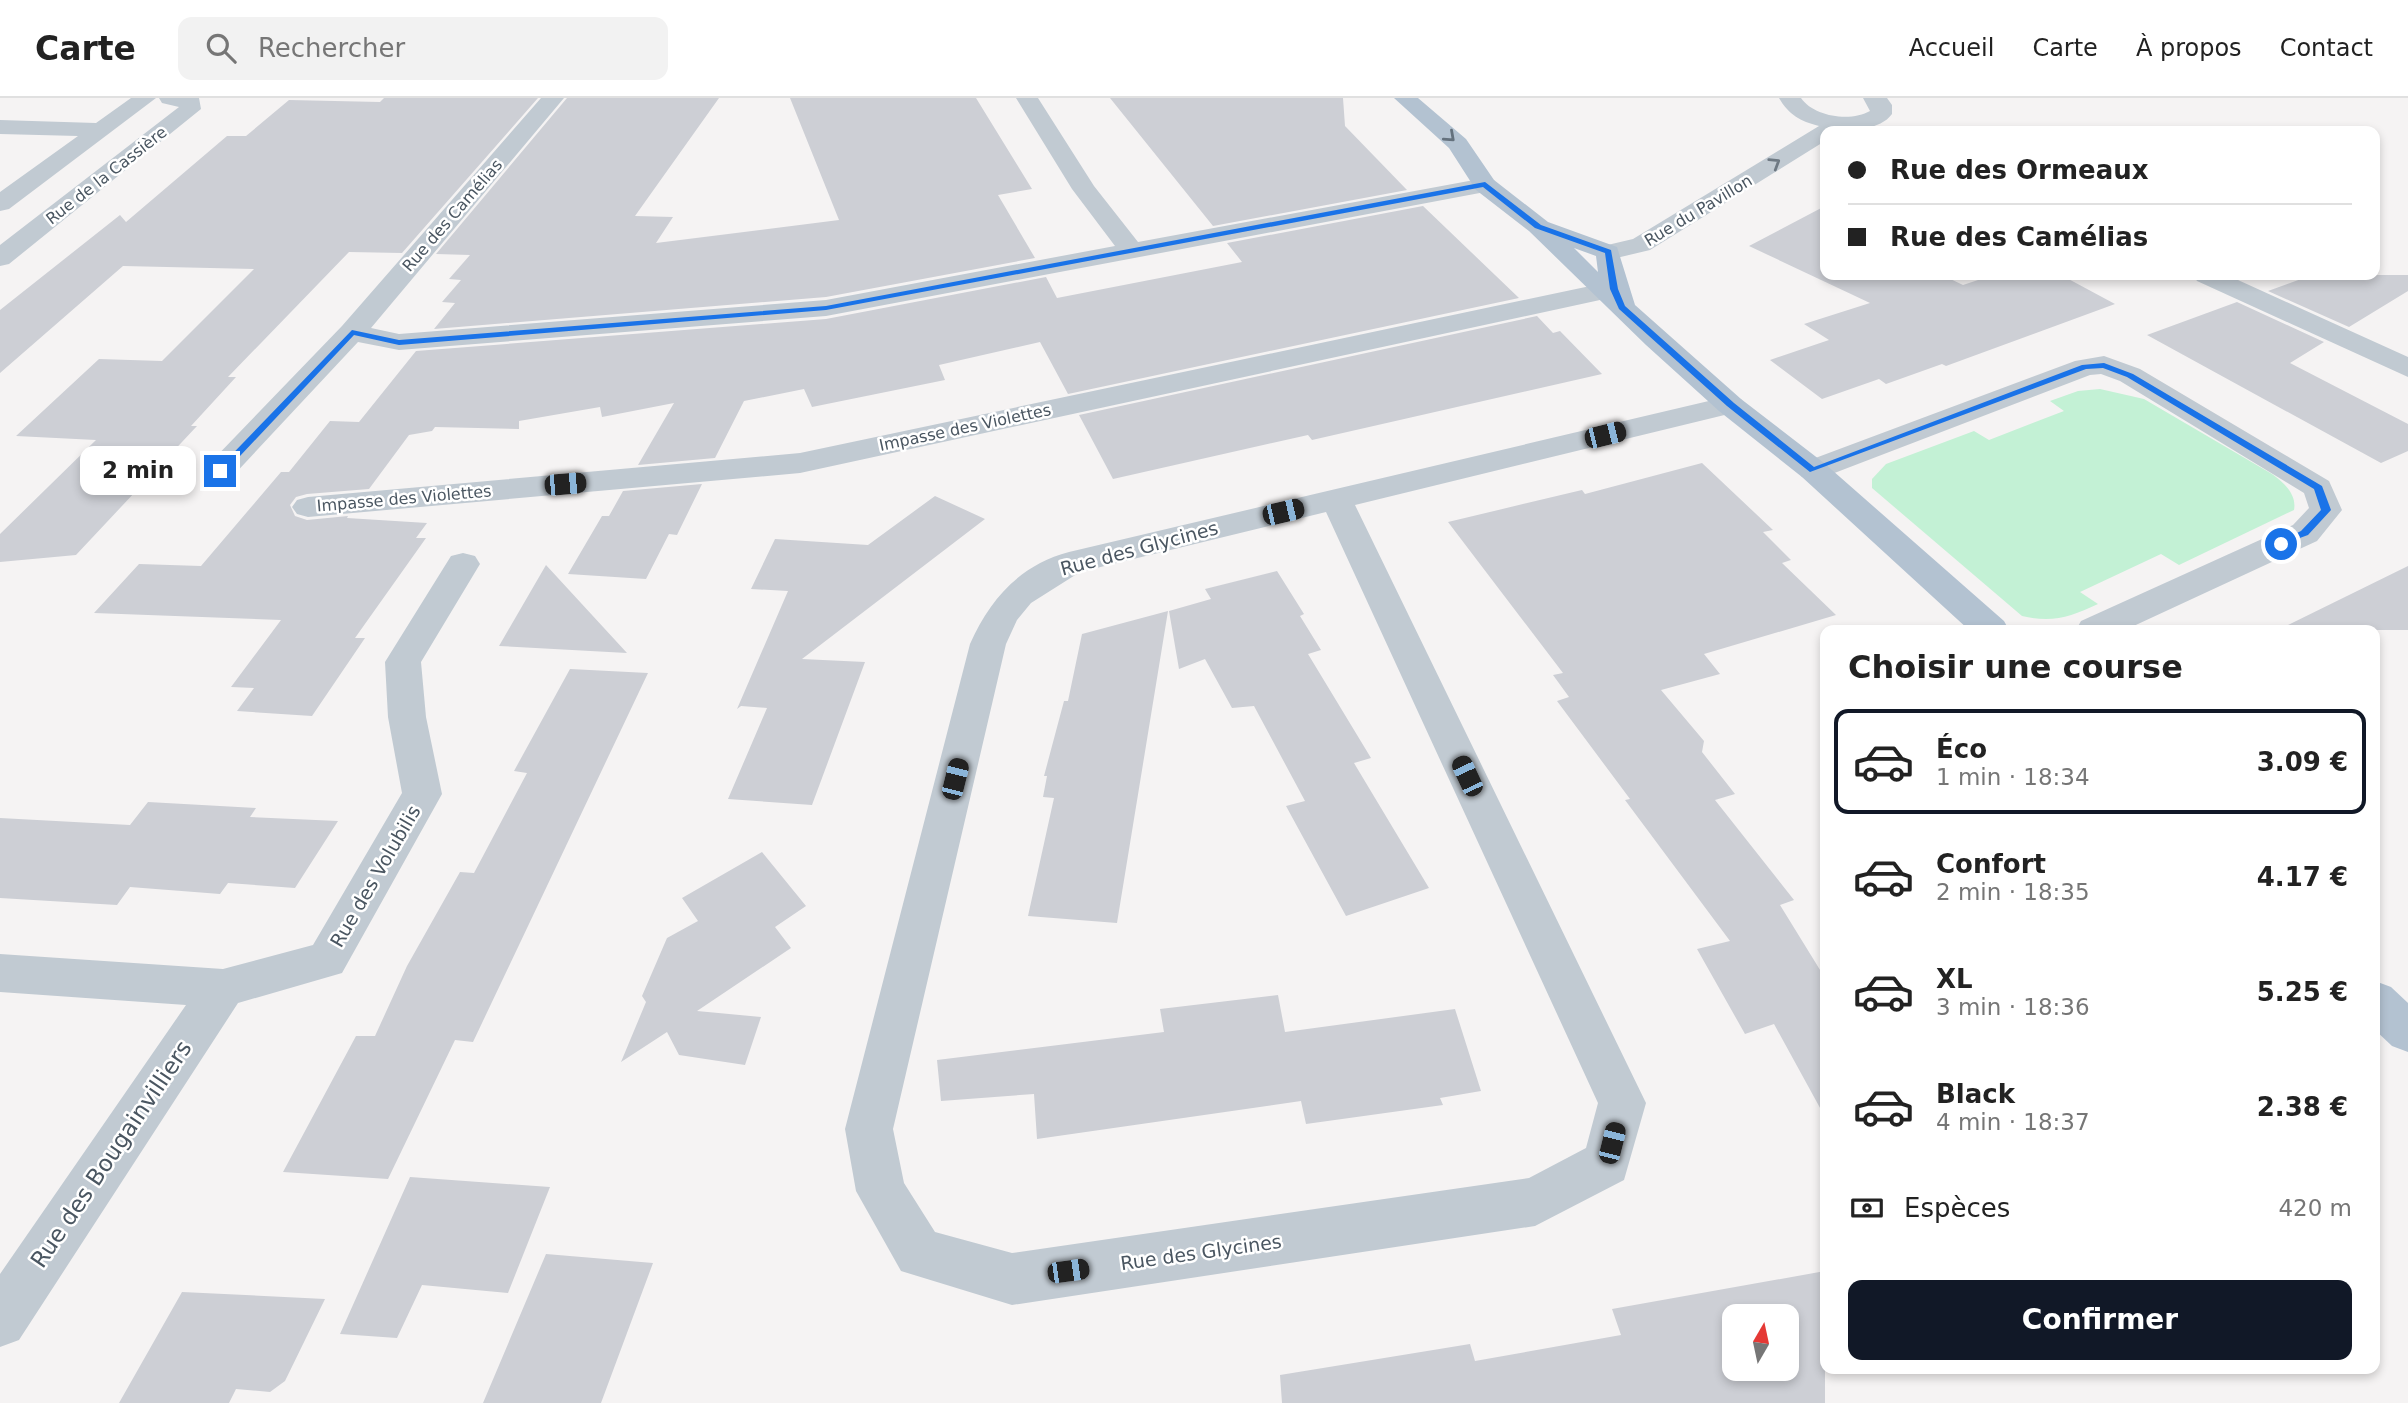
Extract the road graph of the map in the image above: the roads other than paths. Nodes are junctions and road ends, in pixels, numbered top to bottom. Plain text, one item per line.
1 (145, 98) edge
2 (170, 98) edge
3 (553, 98) edge
4 (1027, 98) edge
5 (1405, 98) edge
6 (1795, 104) edge
7 (1881, 115) edge
8 (1847, 123) junction
9 (1839, 126) edge
10 (0, 127) edge
11 (99, 130) junction
12 (1820, 134) edge
13 (1485, 185) junction
14 (0, 204) edge
15 (1538, 226) junction
16 (1132, 251) junction
17 (1608, 251) junction
18 (0, 258) edge
19 (2217, 280) edge
20 (1613, 296) junction
21 (352, 332) junction
22 (2408, 368) edge
23 (1730, 405) junction
24 (1813, 470) junction
25 (220, 471) dead end
26 (1337, 500) junction
27 (308, 507) dead end
28 (463, 564) dead end
29 (1985, 625) edge
30 (2105, 625) edge
31 (0, 973) edge
32 (223, 988) junction
33 (2380, 1006) edge
34 (2408, 1032) edge
35 (0, 1321) edge

1 - 11 street
2 - 18 street, Rue de la Cassière
3 - 21 street, Rue des Camélias
4 - 16 street
5 -> 13 main road
6 - 8 street
6 - 17 street, Rue du Pavillon
7 - 8 street
9 -> 8 street, Rue du Pavillon
10 - 11 street
11 - 14 street
17 -> 12 street, Rue du Pavillon
13 - 15 main road
13 - 16 street
15 - 17 main road
15 - 20 main road
16 - 21 street
17 - 20 main road
19 - 22 street
20 - 23 main road
20 - 27 street, Impasse des Violettes
21 - 25 street, Rue des Camélias
23 - 24 main road
23 - 26 street, Rue des Glycines
24 - 29 main road
24 - 30 street
26 - 26 street, Rue des Glycines
28 - 32 street, Rue des Volubilis
31 - 32 street, Rue des Volubilis
32 - 35 street, Rue des Bougainvilliers
33 - 34 main road

